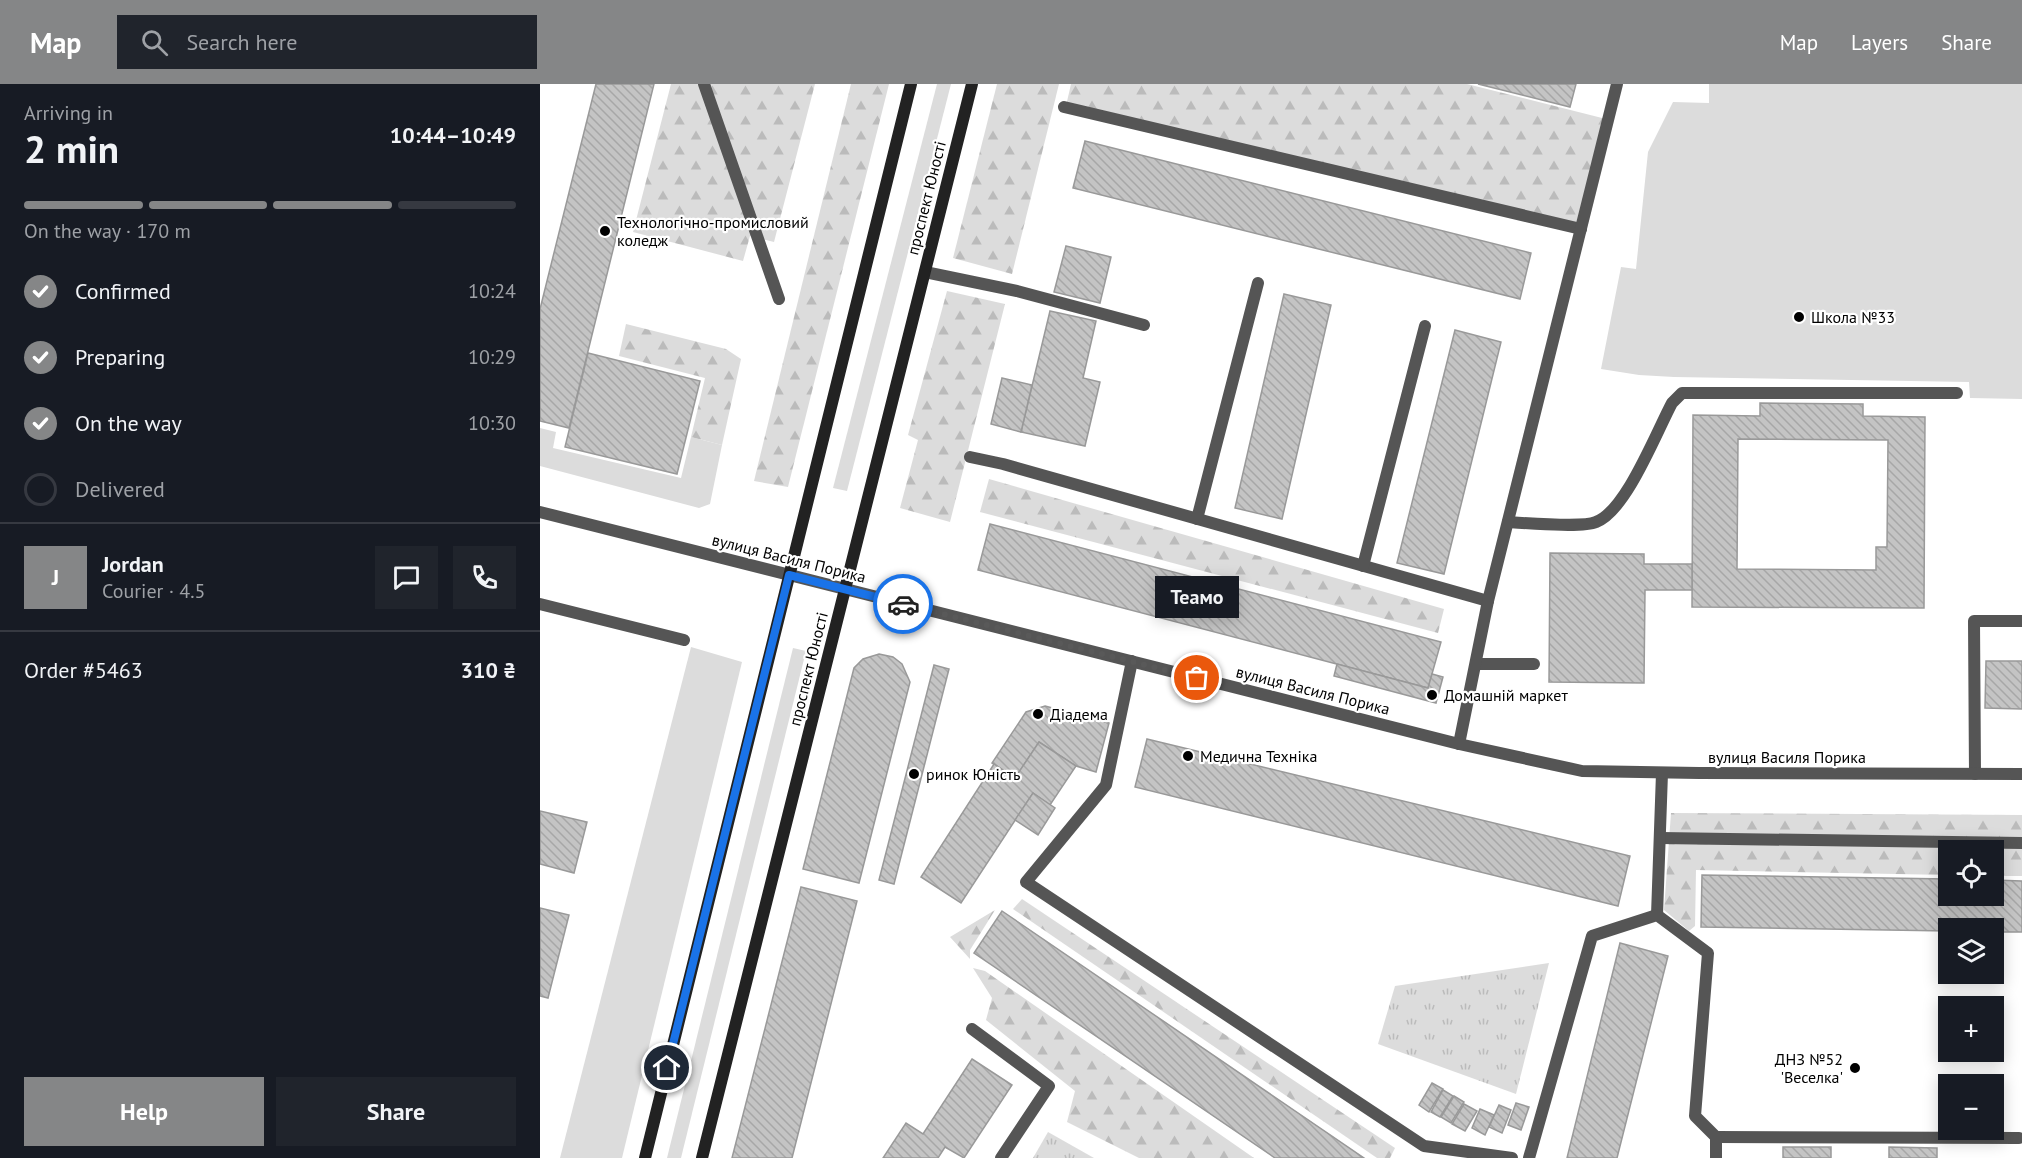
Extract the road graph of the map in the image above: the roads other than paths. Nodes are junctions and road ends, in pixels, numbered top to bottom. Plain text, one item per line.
1 (704, 84) edge
2 (911, 84) edge
3 (972, 84) edge
4 (1617, 84) edge
5 (1064, 107) dead end
6 (1581, 229) junction
7 (925, 272) junction
8 (1258, 283) dead end
9 (779, 299) dead end
10 (1144, 325) dead end
11 (1425, 326) dead end
12 (1957, 393) dead end
13 (970, 457) dead end
14 (540, 512) edge
15 (1197, 519) junction
16 (1508, 522) junction
17 (1363, 566) junction
18 (789, 575) junction
19 (845, 590) junction
20 (1488, 601) junction
21 (540, 604) edge
22 (2022, 621) edge
23 (684, 640) dead end
24 (1132, 661) junction
25 (1476, 664) junction
26 (1534, 664) dead end
27 (1459, 744) junction
28 (1662, 773) junction
29 (1974, 774) junction
30 (2022, 774) edge
31 (1661, 837) junction
32 (2022, 843) edge
33 (1657, 915) junction
34 (972, 1029) dead end
35 (1716, 1137) junction
36 (2019, 1138) dead end
37 (1424, 1146) junction
38 (645, 1158) edge
39 (702, 1158) edge
40 (1001, 1158) edge
41 (1418, 1158) edge
42 (1512, 1158) edge
43 (1529, 1158) edge
44 (1716, 1158) edge

1 - 9 street
2 - 18 main road
3 - 7 main road, проспект Юності
4 - 6 street
5 - 6 street
6 - 16 street
7 - 10 street
7 - 19 main road, проспект Юності
8 - 15 street
11 - 17 street
12 - 16 street
13 - 15 street
14 - 18 street, вулиця Василя Порика
15 - 17 street
16 - 20 street
17 - 20 street
18 - 19 street, вулиця Василя Порика
18 - 38 main road
19 - 24 street, вулиця Василя Порика
19 - 39 main road, проспект Юності
20 - 25 street
21 - 23 street
22 - 29 street
24 - 27 street, вулиця Василя Порика
24 - 37 street
25 - 26 street
25 - 27 street
27 - 28 street, вулиця Василя Порика
28 - 29 street, вулиця Василя Порика
28 - 31 street
29 - 30 street, вулиця Василя Порика
31 - 32 street
31 - 33 street
33 - 35 street
33 - 43 street
34 - 40 street
35 - 36 street
35 - 44 street
37 - 41 street
37 - 42 street

